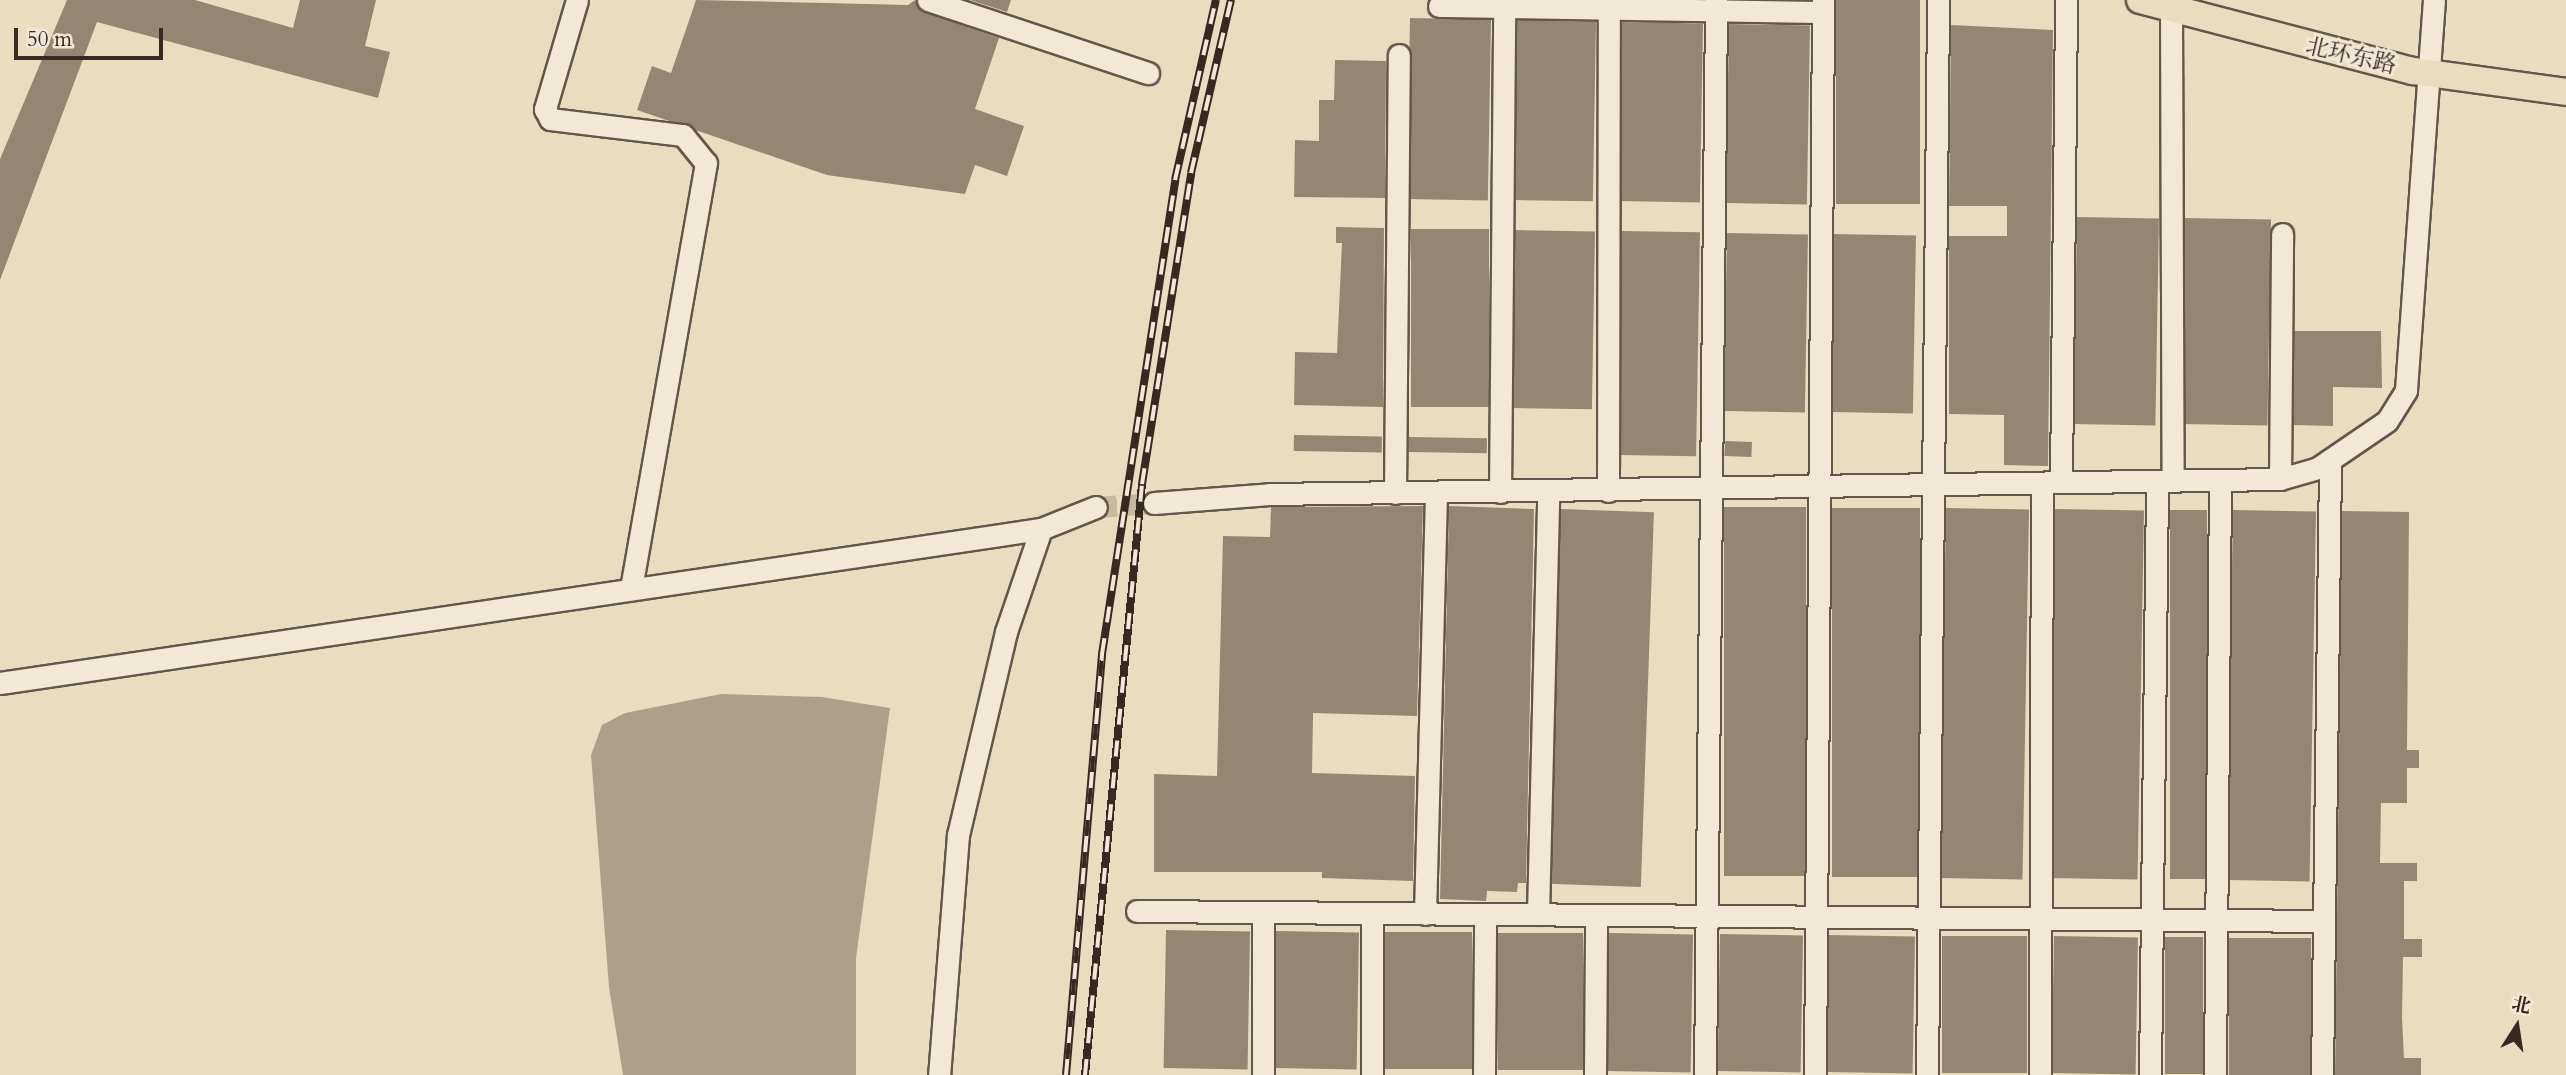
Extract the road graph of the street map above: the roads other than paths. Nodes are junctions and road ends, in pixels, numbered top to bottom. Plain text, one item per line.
1 (577, 0) edge
2 (928, 0) edge
3 (1938, 0) edge
4 (2066, 0) edge
5 (2140, 0) edge
6 (2434, 0) edge
7 (1716, 5) edge
8 (1439, 6) dead end
9 (1823, 6) edge
10 (1504, 7) junction
11 (1609, 9) junction
12 (2171, 11) junction
13 (1399, 55) dead end
14 (1148, 73) dead end
15 (2431, 73) junction
16 (2566, 92) edge
17 (2282, 234) dead end
18 (2330, 460) junction
19 (2280, 479) junction
20 (2220, 480) junction
21 (2165, 481) junction
22 (2052, 483) junction
23 (1932, 485) junction
24 (1820, 487) junction
25 (1714, 488) junction
26 (1548, 491) junction
27 (1608, 491) junction
28 (1436, 492) junction
29 (1500, 492) junction
30 (1395, 493) junction
31 (1154, 503) tunnel mouth
32 (1096, 507) tunnel mouth
33 (1041, 529) junction
34 (631, 589) junction
35 (0, 682) edge
36 (1137, 911) dead end
37 (1263, 912) junction
38 (1372, 913) junction
39 (1425, 914) junction
40 (1485, 914) junction
41 (1538, 915) junction
42 (1596, 915) junction
43 (1703, 916) junction
44 (1816, 917) junction
45 (1929, 918) junction
46 (2040, 919) junction
47 (2152, 920) junction
48 (2216, 920) junction
49 (2322, 921) junction
50 (939, 1075) edge
51 (1263, 1075) edge
52 (1372, 1075) edge
53 (1485, 1075) edge
54 (1595, 1075) edge
55 (1705, 1075) edge
56 (1815, 1075) edge
57 (1927, 1075) edge
58 (2040, 1075) edge
59 (2150, 1075) edge
60 (2215, 1075) edge
61 (2322, 1075) edge

1 - 34 street
2 - 14 street
3 - 23 street
4 - 22 street
5 - 12 main road, 北环东路
6 - 15 street
7 - 9 street
7 - 11 street
7 - 25 street
8 - 10 street
9 - 24 street
10 - 11 street
10 - 29 street
11 - 27 street
12 - 15 main road, 北环东路
12 - 21 street
13 - 30 street
15 - 16 main road, 北环东路
15 - 18 street
17 - 19 street
18 - 19 street
18 - 49 street
19 - 20 street
20 - 21 street
20 - 48 street
21 - 22 street
21 - 47 street
22 - 23 street
22 - 46 street
23 - 24 street
23 - 45 street
24 - 25 street
24 - 44 street
25 - 27 street
25 - 43 street
26 - 27 street
26 - 29 street
26 - 41 street
28 - 29 street
28 - 30 street
28 - 39 street
30 - 31 street
32 - 33 street
33 - 34 street
33 - 50 street
34 - 35 street
36 - 37 street
37 - 38 street
37 - 51 street
38 - 39 street
38 - 52 street
39 - 40 street
40 - 41 street
40 - 53 street
41 - 42 street
42 - 43 street
42 - 54 street
43 - 44 street
43 - 55 street
44 - 45 street
44 - 56 street
45 - 46 street
45 - 57 street
46 - 47 street
46 - 58 street
47 - 48 street
47 - 59 street
48 - 49 street
48 - 60 street
49 - 61 street

